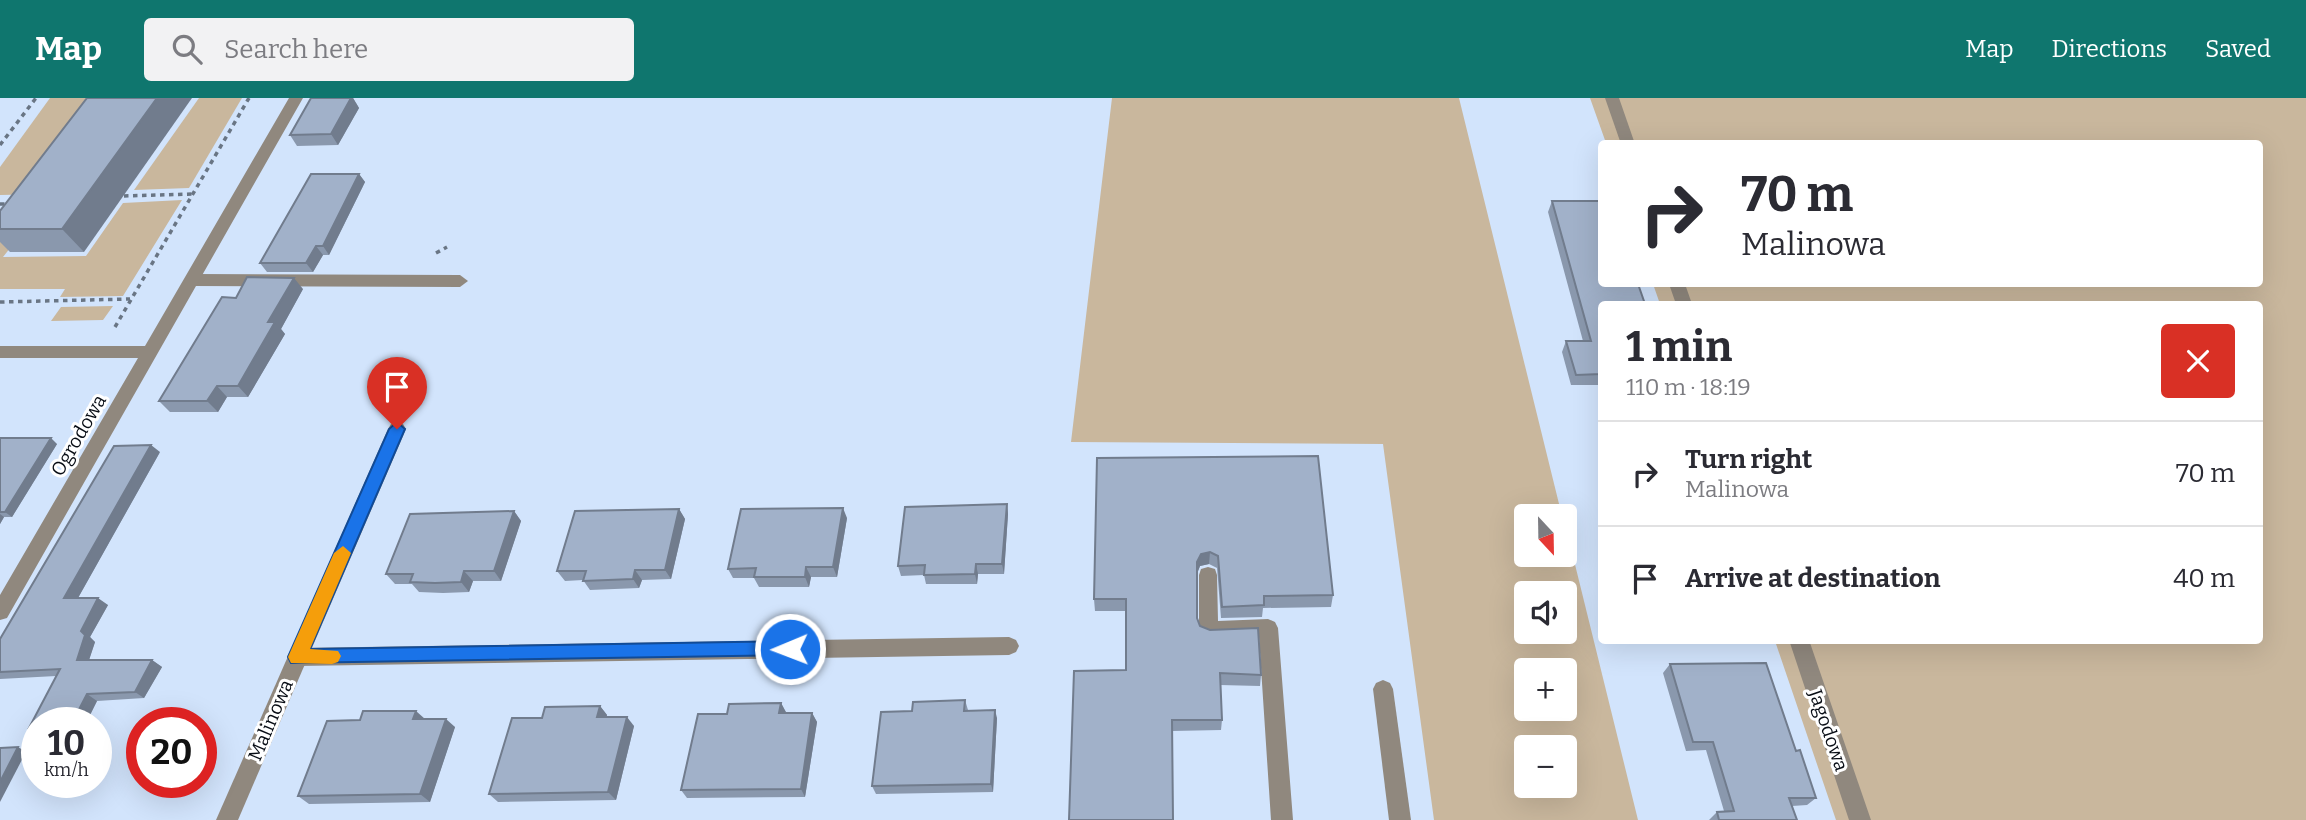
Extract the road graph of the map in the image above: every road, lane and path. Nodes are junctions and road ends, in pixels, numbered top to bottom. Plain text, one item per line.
1 (36, 98) edge
2 (249, 98) edge
3 (296, 98) edge
4 (1612, 98) edge
5 (1627, 140) edge
6 (0, 145) edge
7 (192, 194) junction
8 (124, 196) dead end
9 (23, 204) edge
10 (0, 205) edge
11 (193, 280) junction
12 (460, 281) dead end
13 (0, 302) edge
14 (0, 352) edge
15 (151, 352) junction
16 (397, 429) dead end
17 (1208, 575) edge
18 (0, 612) edge
19 (1800, 644) edge
20 (1009, 646) dead end
21 (297, 657) junction
22 (1383, 689) dead end
23 (227, 820) edge
24 (1282, 820) edge
25 (1400, 820) edge
26 (1860, 820) edge

1 - 6 path
2 - 7 path
3 - 11 street, Ogrodowa
4 - 5 street
7 - 8 path
7 - 13 path
9 - 10 path
11 - 12 street
11 - 15 street, Ogrodowa
14 - 15 street
15 - 18 street, Ogrodowa
16 - 21 street, Malinowa
17 - 24 street
19 - 26 street, Jagodowa
20 - 21 street
21 - 23 street, Malinowa
22 - 25 street

